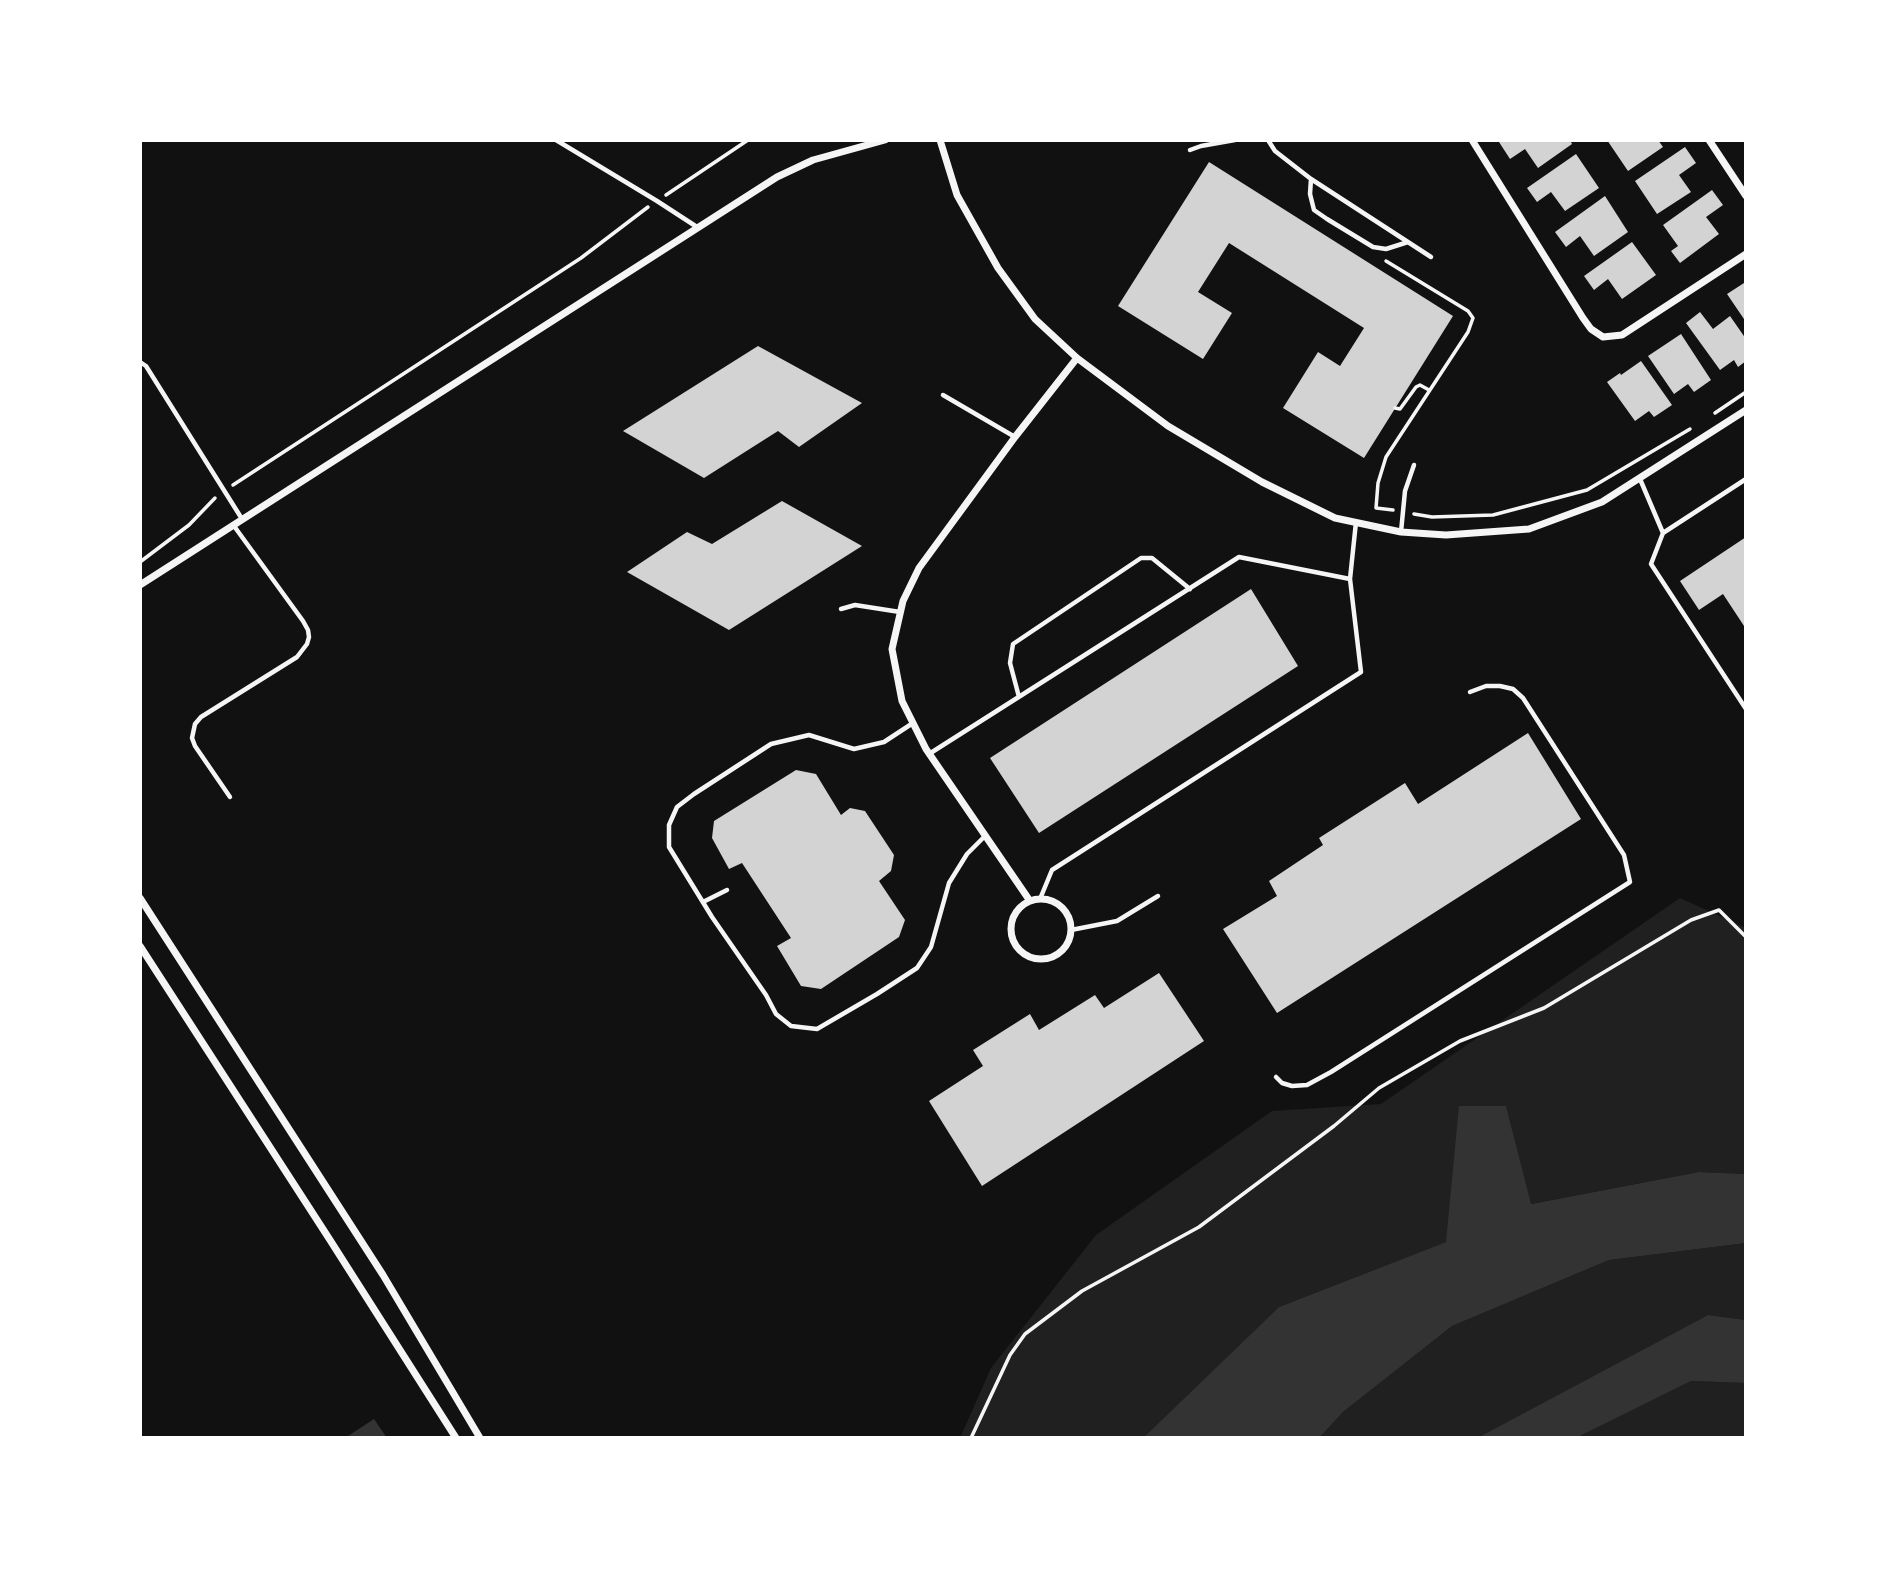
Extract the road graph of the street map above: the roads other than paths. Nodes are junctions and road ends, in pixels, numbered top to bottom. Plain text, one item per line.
1 (556, 140) edge
2 (885, 140) edge
3 (940, 140) edge
4 (1235, 140) edge
5 (1268, 140) edge
6 (1472, 140) edge
7 (1709, 140) edge
8 (1189, 150) dead end
9 (1311, 179) junction
10 (1746, 196) edge
11 (696, 227) junction
12 (1408, 242) junction
13 (1746, 254) edge
14 (1431, 257) dead end
15 (1077, 358) junction
16 (140, 362) edge
17 (943, 395) dead end
18 (1746, 410) edge
19 (1015, 437) junction
20 (1414, 465) dead end
21 (1640, 479) junction
22 (1746, 480) edge
23 (242, 519) junction
24 (1356, 522) junction
25 (233, 525) junction
26 (1401, 531) junction
27 (1663, 533) junction
28 (1350, 579) junction
29 (140, 585) edge
30 (1190, 589) junction
31 (841, 609) dead end
32 (900, 612) junction
33 (1470, 692) dead end
34 (1019, 697) junction
35 (1746, 709) edge
36 (913, 723) junction
37 (929, 754) junction
38 (230, 797) dead end
39 (985, 836) junction
40 (727, 890) dead end
41 (1158, 896) dead end
42 (140, 898) edge
43 (1040, 899) junction
44 (1030, 901) junction
45 (703, 902) junction
46 (1071, 930) junction
47 (140, 946) edge
48 (1276, 1077) dead end
49 (456, 1438) edge
50 (480, 1438) edge

1 - 11 lane
2 - 11 street
3 - 15 street
4 - 8 lane
5 - 9 lane
6 - 13 street
7 - 10 street
9 - 12 lane
9 - 12 lane
11 - 23 street
12 - 14 lane
15 - 19 street
15 - 24 street
16 - 23 lane
17 - 19 lane
18 - 21 street
19 - 32 street
20 - 26 lane
21 - 26 street
21 - 27 lane
22 - 27 lane
23 - 25 street
24 - 26 street
24 - 28 lane
25 - 29 street
25 - 38 lane
27 - 35 lane
28 - 30 lane
28 - 43 lane
30 - 34 lane
30 - 34 lane
31 - 32 lane
32 - 36 street
33 - 48 lane
34 - 37 lane
36 - 37 street
36 - 45 lane
37 - 39 street
39 - 44 street
39 - 45 lane
40 - 45 lane
41 - 46 lane
42 - 50 street
43 - 44 street
43 - 46 street
44 - 46 street
47 - 49 street

